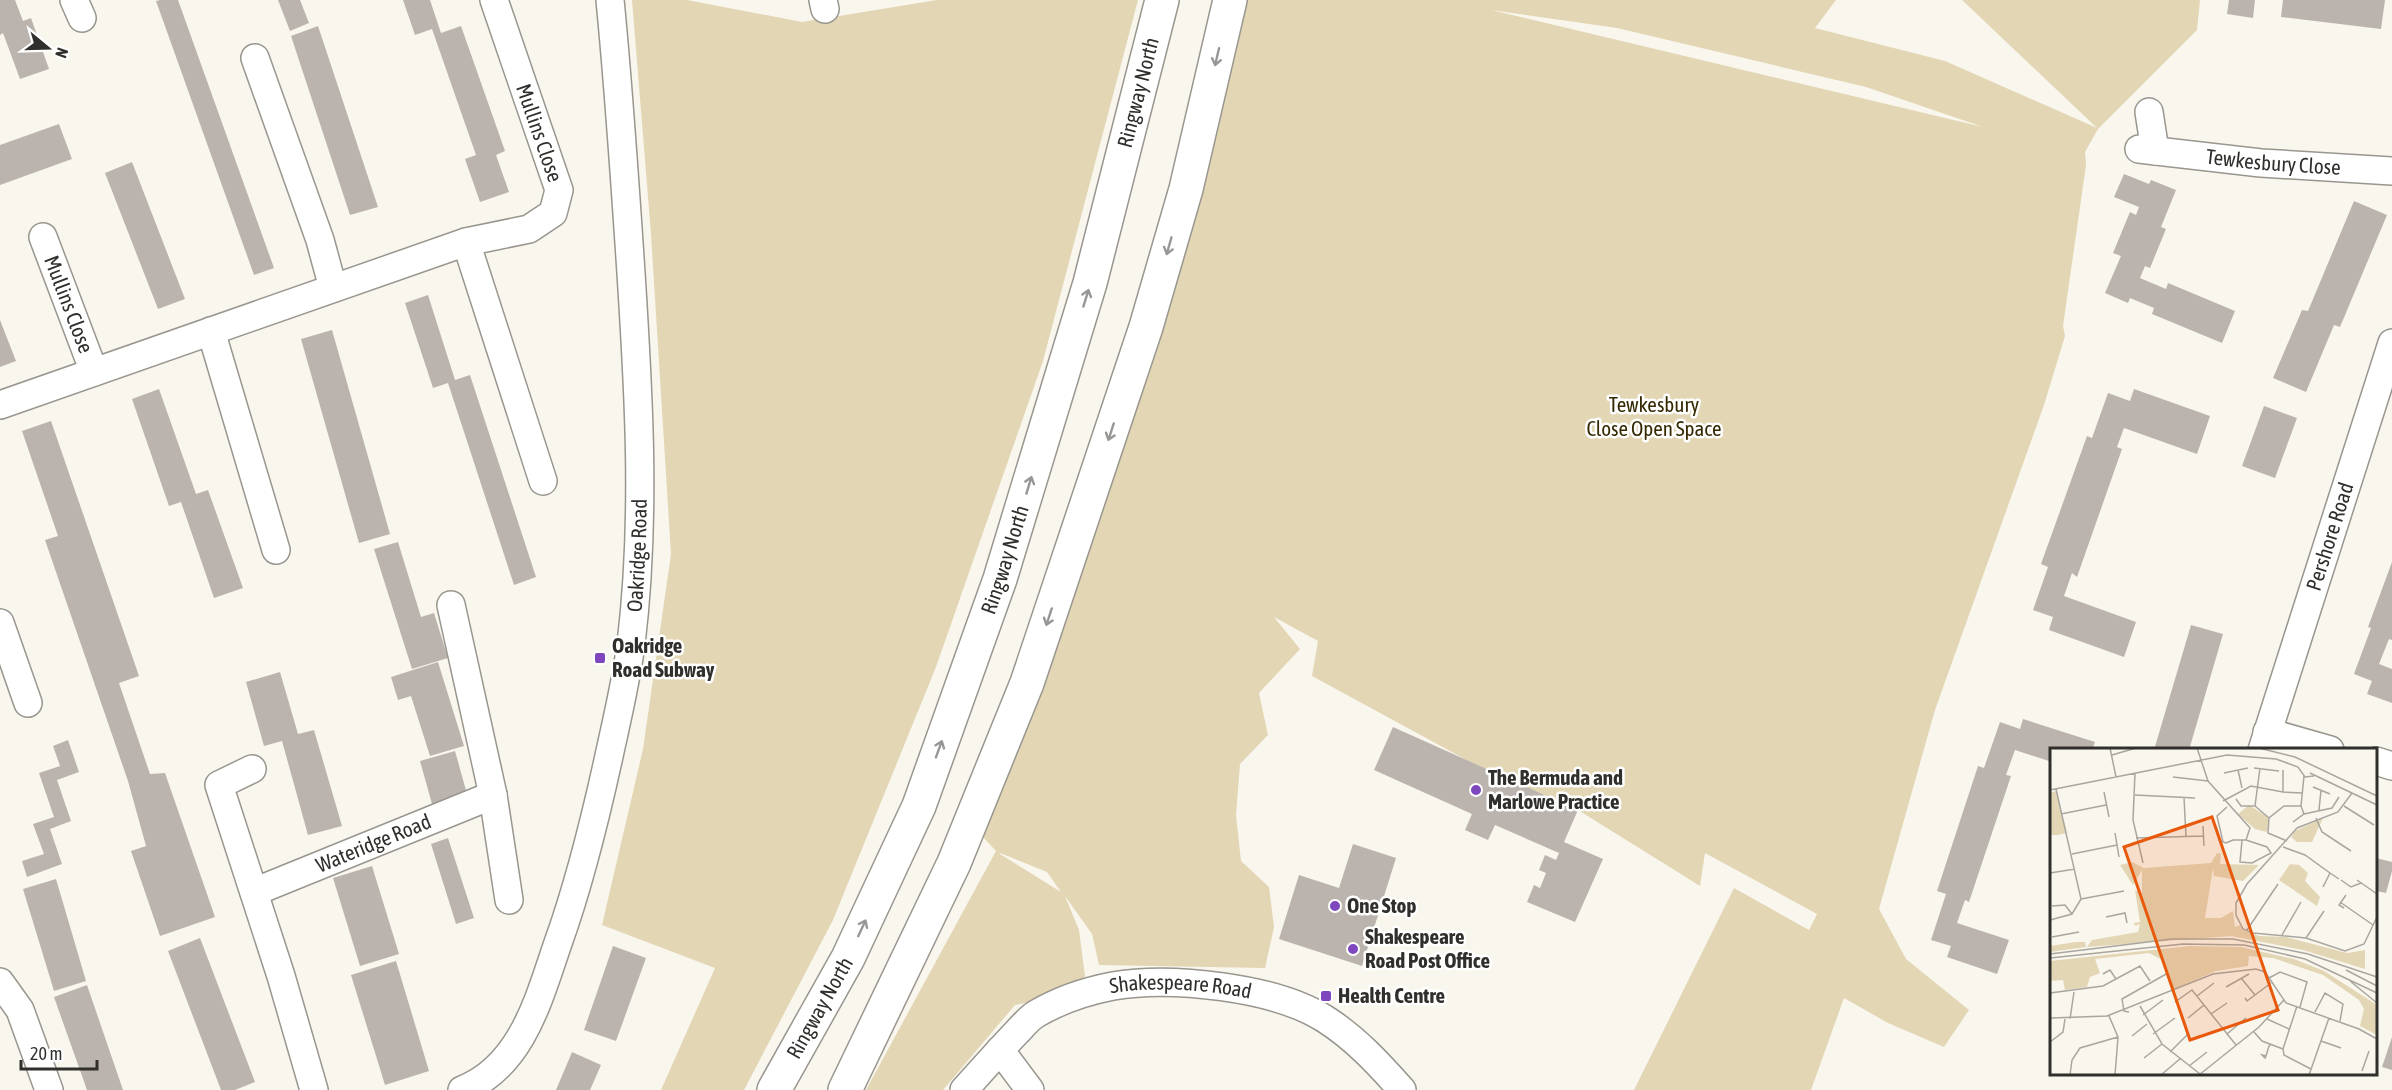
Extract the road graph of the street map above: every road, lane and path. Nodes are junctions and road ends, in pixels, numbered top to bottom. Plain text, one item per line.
1 (494, 0) edge
2 (610, 0) edge
3 (1162, 0) edge
4 (1230, 0) edge
5 (255, 58) dead end
6 (2149, 112) dead end
7 (2392, 171) edge
8 (43, 237) dead end
9 (466, 242) junction
10 (333, 288) junction
11 (211, 331) junction
12 (2392, 343) edge
13 (94, 372) junction
14 (0, 405) edge
15 (543, 481) dead end
16 (276, 550) dead end
17 (451, 605) dead end
18 (0, 623) edge
19 (28, 703) dead end
20 (2265, 741) edge
21 (2316, 748) edge
22 (2377, 761) edge
23 (2392, 766) edge
24 (252, 770) dead end
25 (493, 795) junction
26 (254, 892) junction
27 (509, 900) dead end
28 (0, 982) edge
29 (1000, 1050) junction
30 (478, 1087) edge
31 (49, 1090) edge
32 (314, 1090) edge
33 (774, 1090) edge
34 (845, 1090) edge
35 (964, 1090) edge
36 (1030, 1090) edge
37 (1402, 1090) edge

1 - 9 street, Mullins Close
2 - 30 street, Oakridge Road
33 -> 3 highway, Ringway North
4 -> 34 highway
5 - 10 street
6 - 7 street, Tewkesbury Close
8 - 13 street, Mullins Close
9 - 10 street, Mullins Close
9 - 15 street
10 - 11 street, Mullins Close
11 - 13 street, Mullins Close
11 - 16 street
12 - 20 street, Pershore Road
13 - 14 street, Mullins Close
17 - 25 street
18 - 19 street
20 - 21 street, Pershore Road
22 - 23 street
24 - 26 street
25 - 26 street, Wateridge Road
25 - 27 street
26 - 32 street
28 - 31 street
29 - 35 street, Shakespeare Road
29 - 36 street
29 - 37 street, Shakespeare Road

